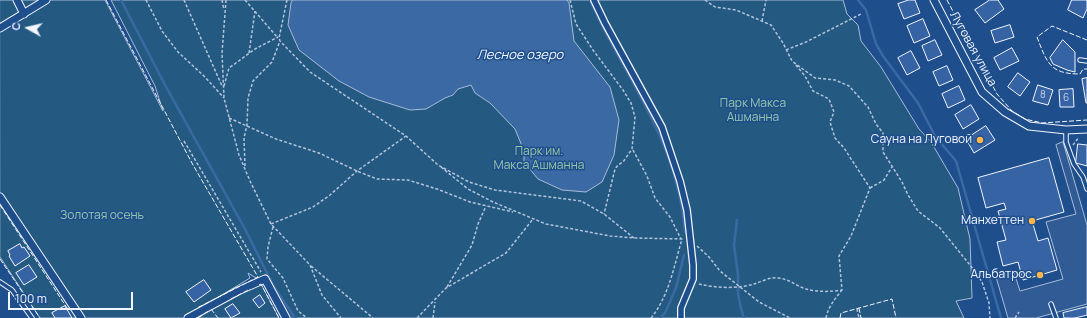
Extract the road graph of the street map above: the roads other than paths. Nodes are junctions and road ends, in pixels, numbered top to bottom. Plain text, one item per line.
1 (17, 0) edge
2 (46, 0) edge
3 (594, 0) edge
4 (934, 0) edge
5 (24, 14) junction
6 (0, 28) edge
7 (1080, 60) dead end
8 (1087, 61) edge
9 (1086, 129) edge
10 (1066, 130) junction
11 (1087, 189) edge
12 (0, 196) edge
13 (0, 282) edge
14 (1051, 304) dead end
15 (32, 318) edge
16 (81, 318) edge
17 (188, 318) edge
18 (286, 318) edge
19 (681, 318) edge
20 (1056, 318) edge

1 - 5 street
2 - 5 street
3 - 19 street
4 - 10 street, Луговая улица
5 - 6 street
7 - 8 lane
9 - 10 street, Луговая улица
10 - 11 lane
12 - 16 street
13 - 15 lane
14 - 20 lane
17 - 18 street

